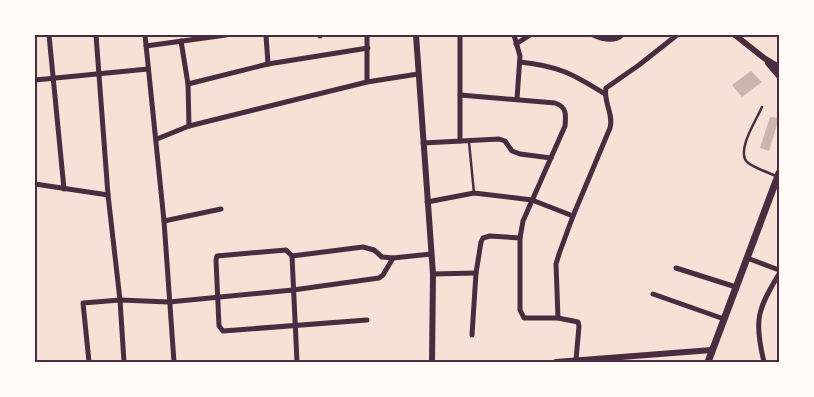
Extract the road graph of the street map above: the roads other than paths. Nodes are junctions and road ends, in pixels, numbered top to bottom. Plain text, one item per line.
1 (49, 35) edge
2 (96, 35) edge
3 (145, 35) edge
4 (226, 35) edge
5 (266, 35) edge
6 (367, 35) edge
7 (416, 35) edge
8 (460, 35) edge
9 (514, 35) edge
10 (530, 35) edge
11 (593, 35) edge
12 (622, 35) edge
13 (677, 35) edge
14 (735, 35) edge
15 (185, 38) edge
16 (516, 44) junction
17 (146, 46) junction
18 (368, 48) junction
19 (764, 58) junction
20 (520, 62) junction
21 (268, 64) junction
22 (779, 67) edge
23 (148, 69) junction
24 (99, 74) junction
25 (418, 74) junction
26 (779, 76) edge
27 (53, 78) junction
28 (35, 80) edge
29 (367, 82) junction
30 (188, 84) junction
31 (460, 94) junction
32 (605, 94) junction
33 (517, 99) junction
34 (762, 107) dead end
35 (189, 126) junction
36 (157, 139) junction
37 (460, 141) junction
38 (469, 141) junction
39 (423, 143) junction
40 (551, 158) junction
41 (778, 175) edge
42 (35, 184) edge
43 (64, 189) junction
44 (474, 193) junction
45 (108, 196) junction
46 (532, 200) junction
47 (427, 202) junction
48 (221, 209) dead end
49 (573, 216) junction
50 (164, 220) junction
51 (520, 238) junction
52 (431, 254) junction
53 (292, 256) junction
54 (393, 258) junction
55 (747, 258) junction
56 (676, 268) dead end
57 (779, 270) edge
58 (476, 273) junction
59 (433, 274) junction
60 (779, 274) edge
61 (736, 287) junction
62 (293, 290) junction
63 (653, 294) dead end
64 (217, 296) junction
65 (120, 300) junction
66 (168, 302) junction
67 (558, 318) junction
68 (724, 319) junction
69 (367, 320) dead end
70 (296, 326) junction
71 (472, 335) dead end
72 (712, 350) junction
73 (576, 360) junction
74 (600, 360) edge
75 (88, 362) edge
76 (124, 362) edge
77 (174, 362) edge
78 (297, 362) edge
79 (432, 362) edge
80 (556, 362) edge
81 (708, 362) edge
82 (764, 362) edge

1 - 27 street
2 - 24 street
3 - 17 street
4 - 15 street
5 - 21 street
6 - 18 street
7 - 25 street
8 - 31 street
9 - 16 street
10 - 16 street
11 - 12 street
13 - 32 street
14 - 19 street
15 - 17 street
15 - 30 street
16 - 20 street
17 - 23 street
18 - 21 street
18 - 29 street
19 - 22 street
19 - 26 street
20 - 32 street
20 - 33 street
21 - 30 street
23 - 24 street
23 - 36 street
24 - 27 street
24 - 45 street
25 - 29 street
25 - 39 street
27 - 28 street
27 - 43 street
29 - 35 street
30 - 35 street
31 - 33 street
31 - 37 street
32 - 49 street
33 - 40 street
34 - 41 lane
35 - 36 street
36 - 50 street
37 - 38 street
37 - 39 street
38 - 40 street
38 - 44 lane
39 - 47 street
40 - 46 street
41 - 55 main road
42 - 43 street
43 - 45 street
44 - 46 street
44 - 47 street
45 - 65 street
46 - 49 street
46 - 51 street
47 - 52 street
48 - 50 street
49 - 67 street
50 - 66 street
51 - 58 street
51 - 67 street
52 - 54 street
52 - 59 street
53 - 54 street
53 - 62 street
53 - 64 street
54 - 62 street
55 - 57 street
55 - 61 main road
56 - 61 street
58 - 59 street
58 - 71 street
59 - 79 street
60 - 82 street
61 - 68 main road
62 - 64 street
62 - 70 street
63 - 68 street
64 - 66 street
64 - 70 street
65 - 66 street
65 - 75 street
65 - 76 street
66 - 77 street
67 - 73 street
68 - 72 main road
69 - 70 street
70 - 78 street
72 - 74 street
72 - 81 main road
73 - 74 street
73 - 80 street

